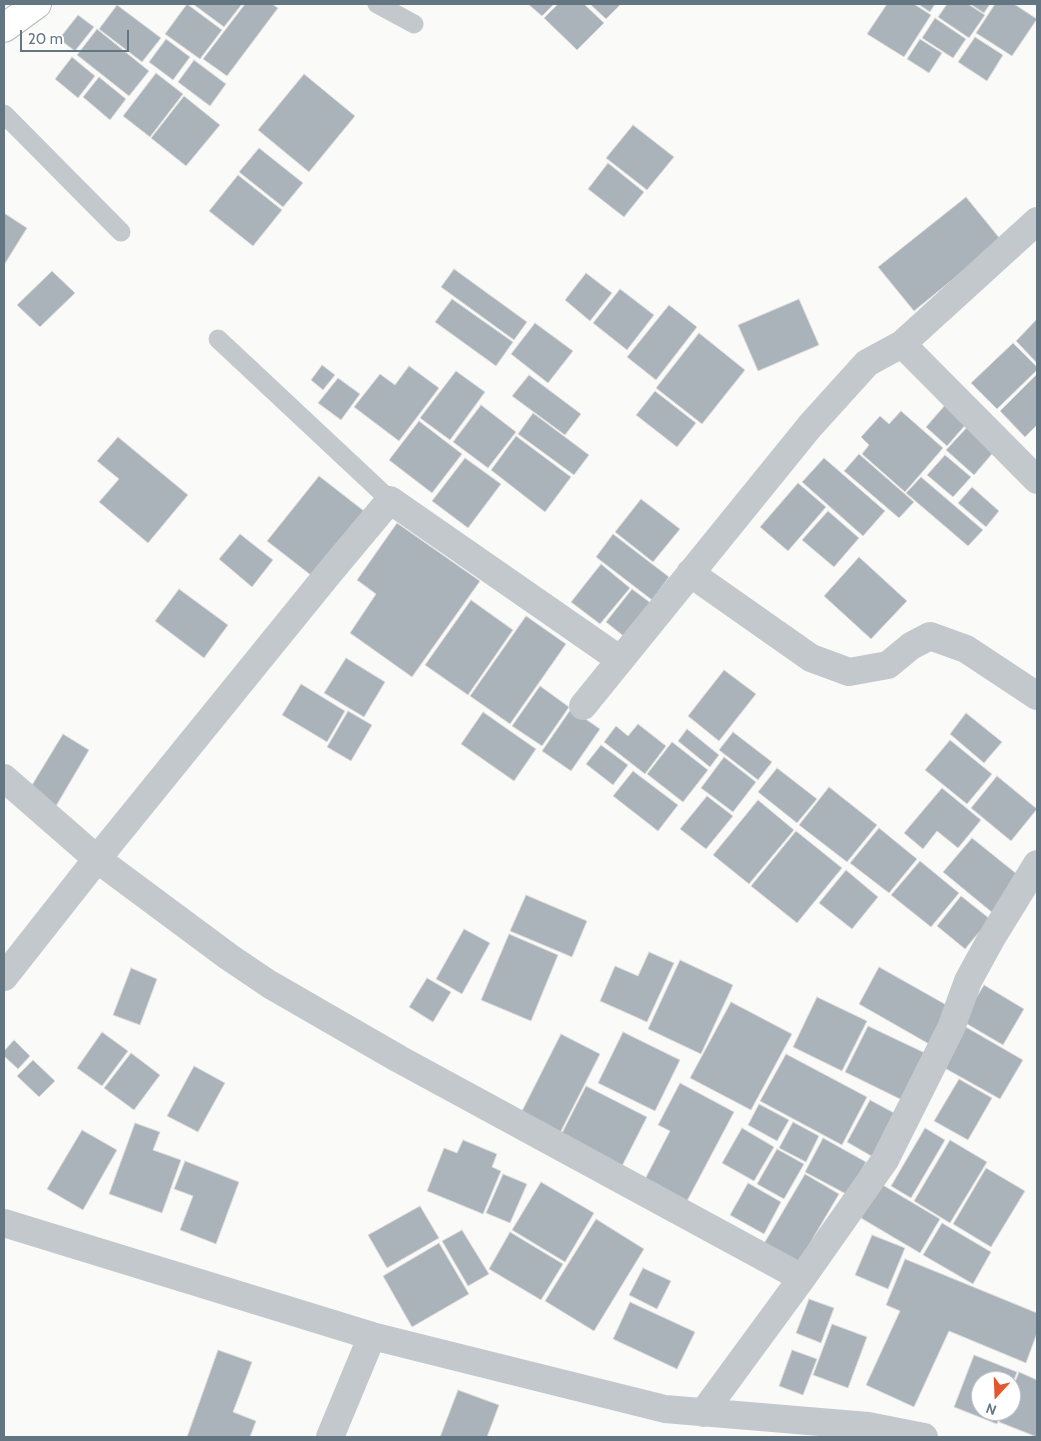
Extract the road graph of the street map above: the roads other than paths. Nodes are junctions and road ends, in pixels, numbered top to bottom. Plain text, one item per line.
1 (37, 4) edge
2 (377, 4) edge
3 (414, 24) dead end
4 (4, 28) edge
5 (4, 114) edge
6 (1037, 221) edge
7 (121, 232) dead end
8 (218, 339) dead end
9 (902, 344) junction
10 (1037, 480) edge
11 (390, 500) junction
12 (690, 572) junction
13 (619, 659) junction
14 (1037, 696) edge
15 (583, 706) dead end
16 (4, 778) edge
17 (97, 859) junction
18 (1037, 864) edge
19 (4, 977) edge
20 (4, 1223) edge
21 (802, 1278) junction
22 (372, 1336) junction
23 (703, 1413) junction
24 (330, 1437) edge
25 (924, 1437) edge

1 - 4 main road
2 - 3 lane
5 - 7 lane
6 - 9 street
8 - 11 lane
9 - 10 street
9 - 12 street
11 - 13 street
11 - 17 street
12 - 13 street
12 - 14 street
13 - 15 street
16 - 17 street
17 - 19 street
17 - 21 street
18 - 21 street
20 - 22 street
21 - 23 street
22 - 23 street
22 - 24 street
23 - 25 street

